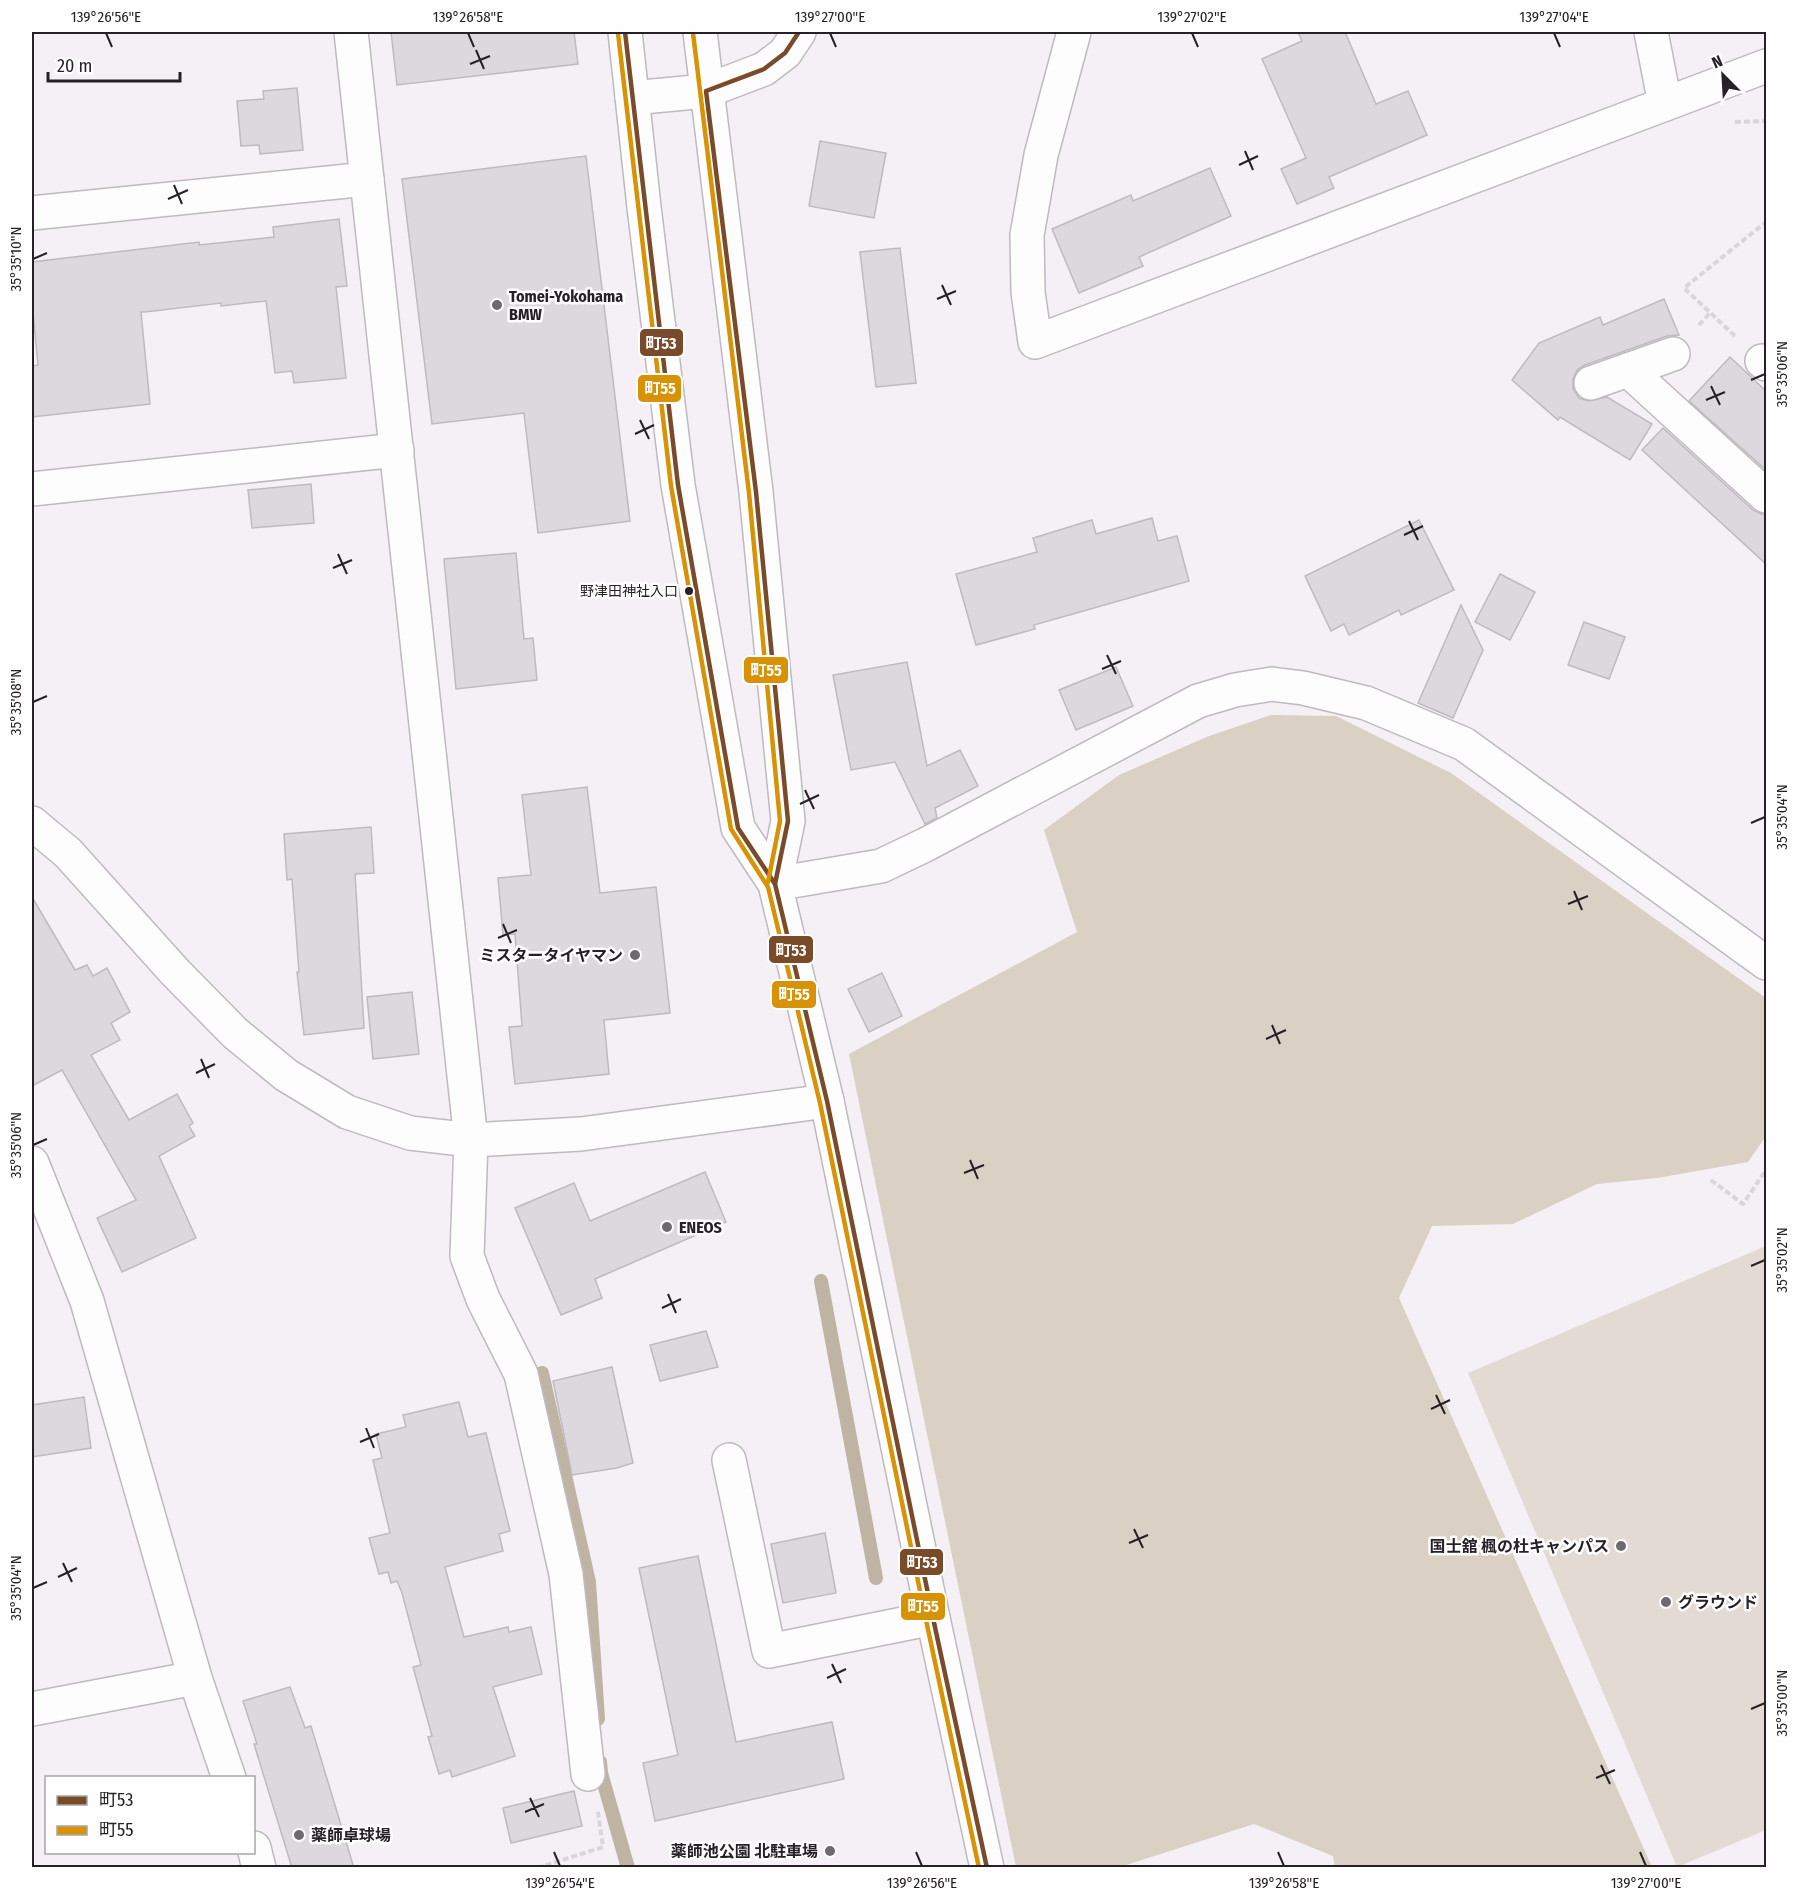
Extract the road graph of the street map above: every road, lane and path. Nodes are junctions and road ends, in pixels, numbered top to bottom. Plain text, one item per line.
1 (351, 32) edge
2 (625, 32) edge
3 (700, 32) edge
4 (799, 32) edge
5 (1074, 32) edge
6 (1651, 32) edge
7 (1767, 66) edge
8 (706, 91) junction
9 (632, 98) junction
10 (1665, 104) junction
11 (1767, 121) edge
12 (1726, 122) dead end
13 (367, 179) junction
14 (32, 213) edge
15 (1767, 222) edge
16 (1673, 354) dead end
17 (1756, 355) edge
18 (1628, 370) junction
19 (1591, 383) dead end
20 (397, 450) junction
21 (32, 489) edge
22 (1767, 496) edge
23 (32, 823) edge
24 (775, 884) junction
25 (1767, 963) edge
26 (827, 1101) junction
27 (471, 1140) junction
28 (32, 1163) edge
29 (1767, 1170) edge
30 (1711, 1180) dead end
31 (729, 1460) dead end
32 (933, 1618) junction
33 (195, 1678) junction
34 (32, 1709) edge
35 (588, 1774) joint
36 (229, 1776) edge
37 (255, 1852) edge
38 (259, 1868) edge
39 (537, 1868) edge
40 (987, 1868) edge

1 - 13 street
2 - 9 street
3 - 8 street
4 - 8 street
5 - 10 street
6 - 10 street
7 - 10 street
8 - 9 street
8 - 24 street
9 - 24 street
11 - 12 path
13 - 14 street
13 - 20 street
15 - 17 path
16 - 18 street
18 - 19 street
18 - 22 street
20 - 21 street
20 - 27 street
23 - 27 street
24 - 25 street
24 - 26 street
26 - 27 street
26 - 32 street
27 - 35 street
28 - 33 street
29 - 30 path
31 - 32 street
32 - 40 street
33 - 34 street
33 - 36 street
35 - 39 path
37 - 38 street

